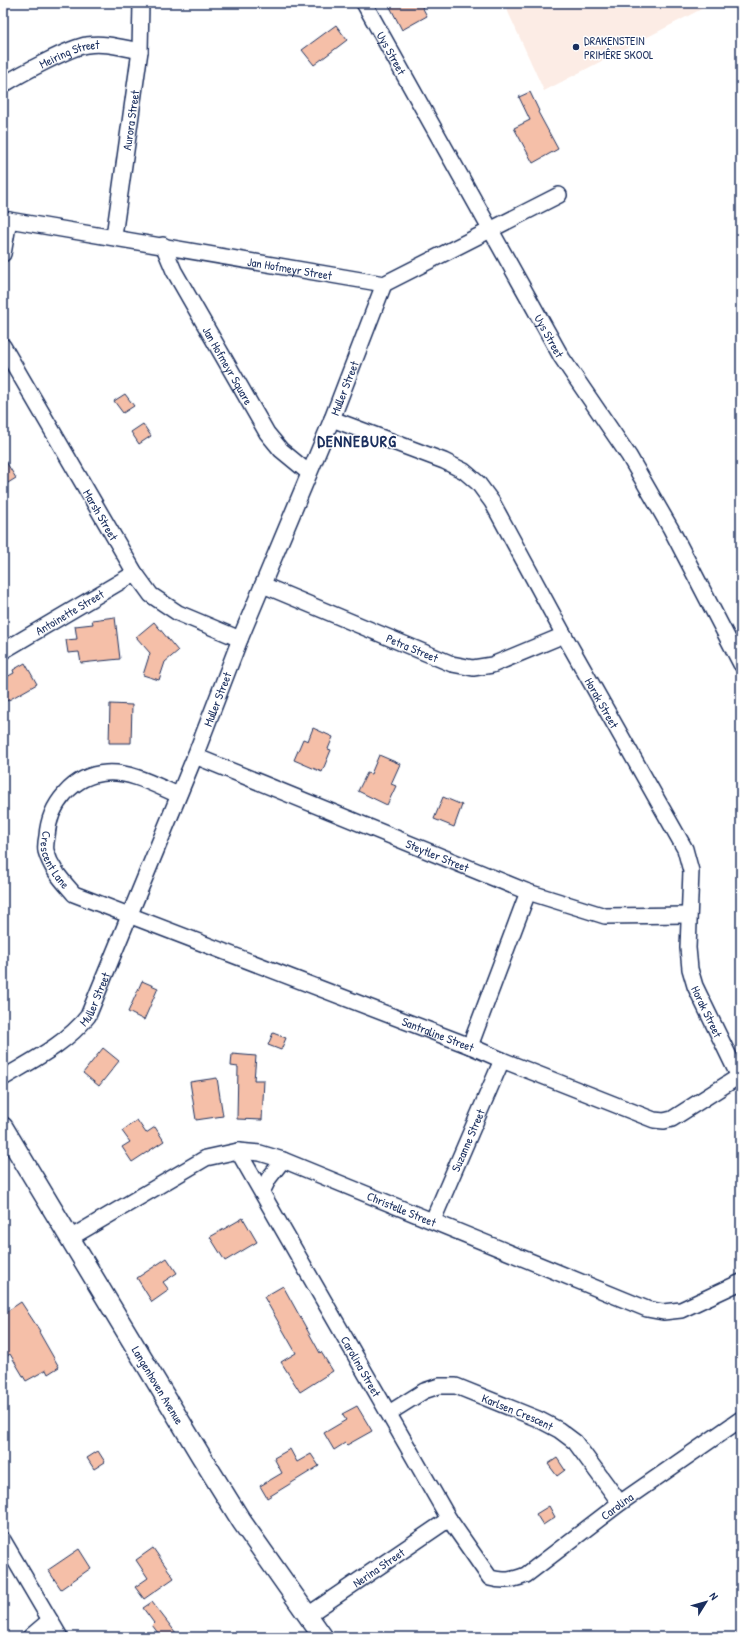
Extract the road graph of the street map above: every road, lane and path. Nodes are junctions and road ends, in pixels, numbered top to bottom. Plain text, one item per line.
1 (141, 3) edge
2 (364, 3) edge
3 (140, 51) junction
4 (3, 85) edge
5 (559, 195) dead end
6 (6, 219) edge
7 (491, 230) junction
8 (114, 236) junction
9 (163, 245) junction
10 (3, 254) edge
11 (384, 284) junction
12 (3, 346) edge
13 (332, 419) junction
14 (309, 473) junction
15 (135, 573) junction
16 (263, 585) junction
17 (564, 635) junction
18 (240, 639) junction
19 (3, 651) edge
20 (741, 664) edge
21 (195, 756) junction
22 (178, 795) junction
23 (528, 892) junction
24 (688, 915) junction
25 (129, 916) junction
26 (470, 1046) junction
27 (502, 1060) junction
28 (740, 1077) edge
29 (3, 1078) edge
30 (3, 1127) edge
31 (238, 1151) junction
32 (283, 1160) junction
33 (262, 1192) junction
34 (433, 1220) junction
35 (70, 1238) junction
36 (741, 1282) edge
37 (389, 1413) junction
38 (741, 1419) edge
39 (620, 1503) junction
40 (449, 1519) junction
41 (3, 1540) edge
42 (490, 1578) joint
43 (308, 1615) junction
44 (50, 1620) junction
45 (30, 1637) edge
46 (60, 1637) edge
47 (323, 1637) edge

1 - 3 street, Aurora Street
2 - 7 street, Uys Street
3 - 4 street, Meiring Street
3 - 8 street, Aurora Street
5 - 7 street
6 - 8 street, Jan Hofmeyr Street
6 - 10 street
7 - 11 street
7 - 20 street, Uys Street
8 - 9 street, Jan Hofmeyr Street
9 - 11 street, Jan Hofmeyr Street
9 - 14 street, Jan Hofmeyr Square
11 - 13 street, Muller Street
12 - 15 street, Marsh Street
13 - 14 street, Muller Street
13 - 17 street, Horak Street
14 - 16 street, Muller Street
15 - 18 street, Marsh Street
15 - 19 street, Antoinette Street
16 - 17 street, Petra Street
16 - 18 street, Muller Street
17 - 24 street, Horak Street
18 - 21 street, Muller Street
21 - 22 street, Muller Street
21 - 23 street, Steytler Street
22 - 25 street, Muller Street
22 - 25 street, Crescent Lane
23 - 24 street, Steytler Street
23 - 26 street
24 - 28 street, Horak Street
25 - 26 street, Santraline Street
25 - 29 street, Muller Street
26 - 27 street, Santraline Street
27 - 28 street, Santraline Street
27 - 34 street, Suzanne Street
30 - 35 street, Langenhoven Avenue
31 - 32 street, Christelle Street
31 - 33 street, Carolina Street
31 - 35 street, Christelle Street
32 - 33 street
32 - 34 street, Christelle Street
33 - 37 street, Carolina Street
34 - 36 street, Christelle Street
35 - 43 street, Langenhoven Avenue
37 - 39 street, Karlsen Crescent
37 - 40 street, Carolina Street
38 - 39 street, Carolina
39 - 42 street, Carolina
40 - 42 street, Carolina Street
40 - 43 street, Nerina Street
41 - 44 street
43 - 47 street, Langenhoven Avenue
44 - 45 street
44 - 46 street

